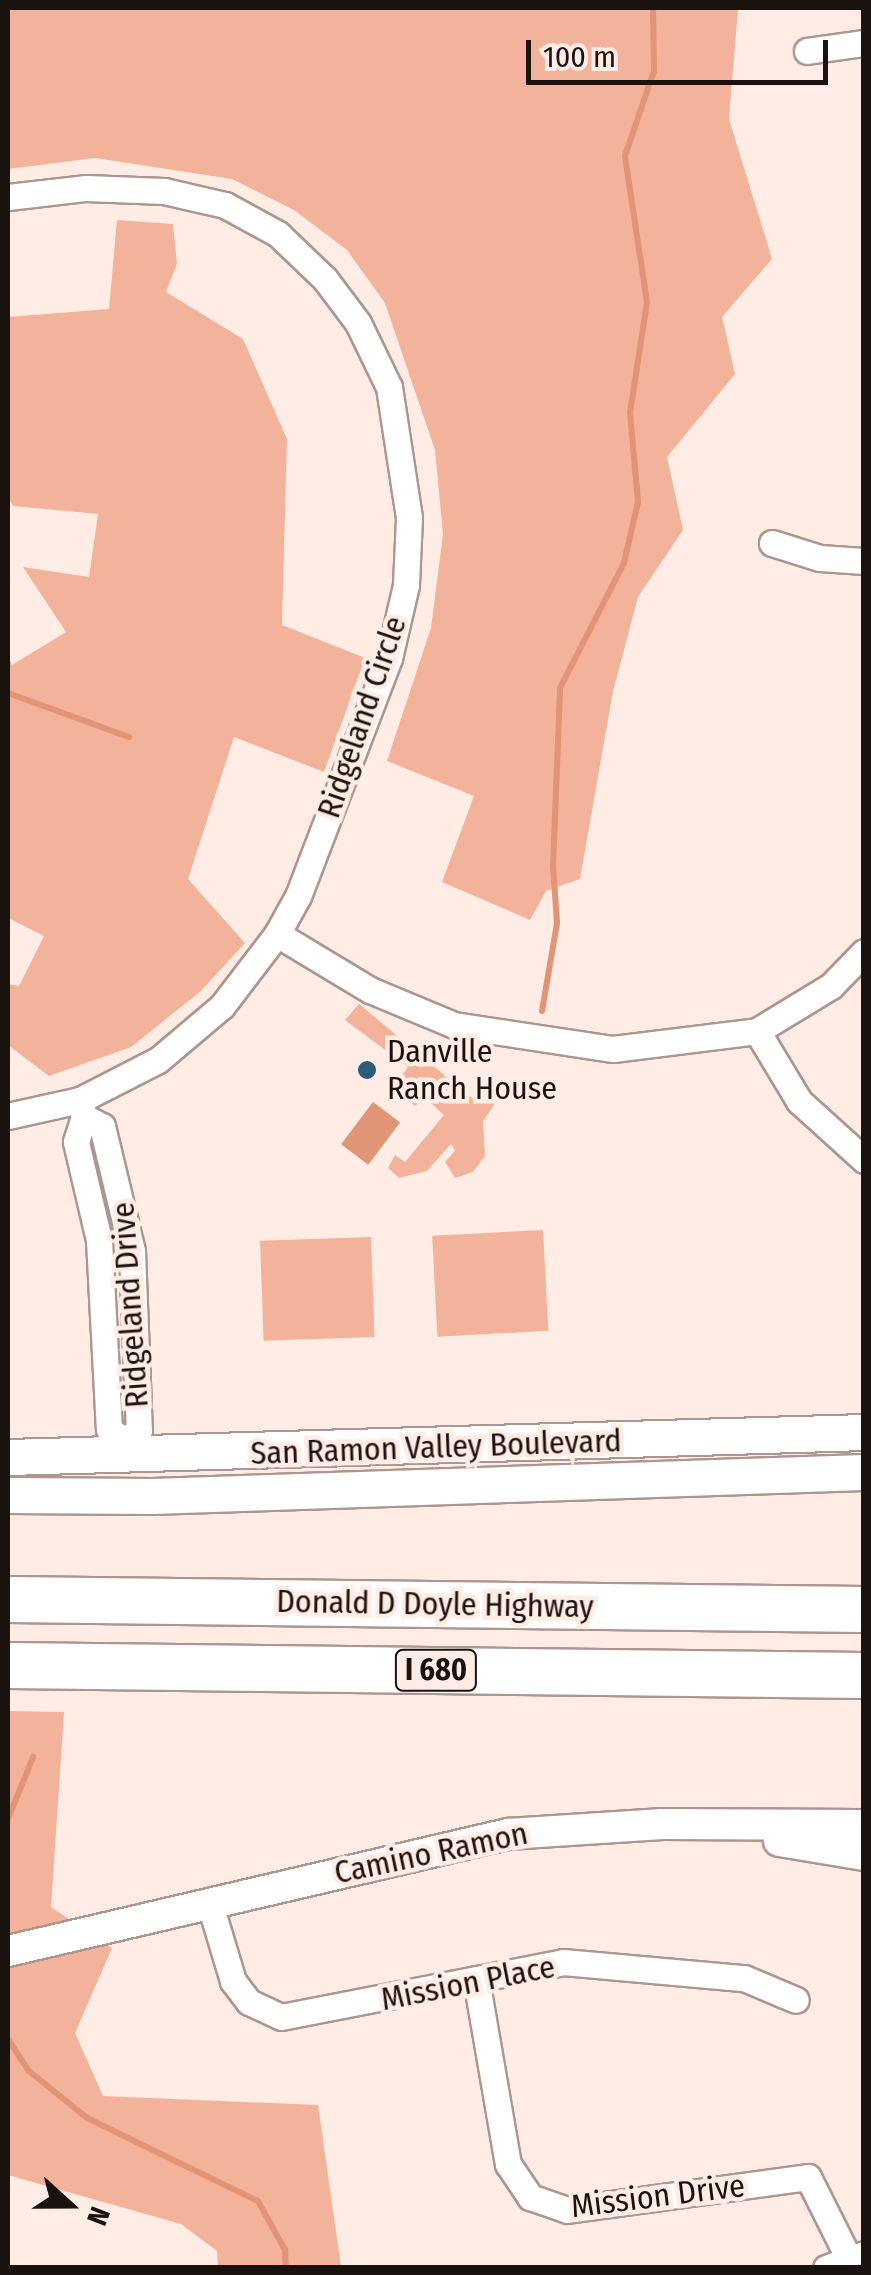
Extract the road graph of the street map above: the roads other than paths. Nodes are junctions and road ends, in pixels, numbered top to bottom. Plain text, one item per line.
1 (864, 43) edge
2 (807, 52) dead end
3 (8, 197) edge
4 (772, 543) dead end
5 (864, 561) edge
6 (277, 934) junction
7 (864, 952) edge
8 (757, 1031) junction
9 (82, 1108) junction
10 (8, 1116) edge
11 (864, 1160) edge
12 (864, 1432) edge
13 (124, 1449) junction
14 (8, 1456) edge
15 (864, 1472) edge
16 (8, 1495) edge
17 (125, 1497) junction
18 (8, 1599) edge
19 (864, 1609) edge
20 (8, 1665) edge
21 (864, 1675) edge
22 (662, 1824) junction
23 (864, 1826) edge
24 (864, 1856) edge
25 (209, 1901) junction
26 (10, 1951) edge
27 (476, 1979) junction
28 (796, 2000) dead end
29 (840, 2262) edge

1 - 2 street
3 - 6 street, Ridgeland Circle
4 - 5 street
6 - 8 street
6 - 9 street, Ridgeland Circle
7 - 8 street
8 - 11 street
9 - 10 street, Ridgeland Circle
9 - 13 street, Ridgeland Drive
12 - 13 main road, San Ramon Valley Boulevard
13 - 14 main road, San Ramon Valley Boulevard
13 - 17 street, Ridgeland Drive
15 - 17 main road, San Ramon Valley Boulevard
16 - 17 main road, San Ramon Valley Boulevard
18 - 19 highway, Donald D Doyle Highway / I 680
20 - 21 highway, Donald D Doyle Highway / I 680
22 - 23 street, Camino Ramon
22 - 24 street
22 - 25 street, Camino Ramon
25 - 26 street, Camino Ramon
25 - 27 street, Mission Place
27 - 28 street, Mission Place
27 - 29 street, Mission Drive

